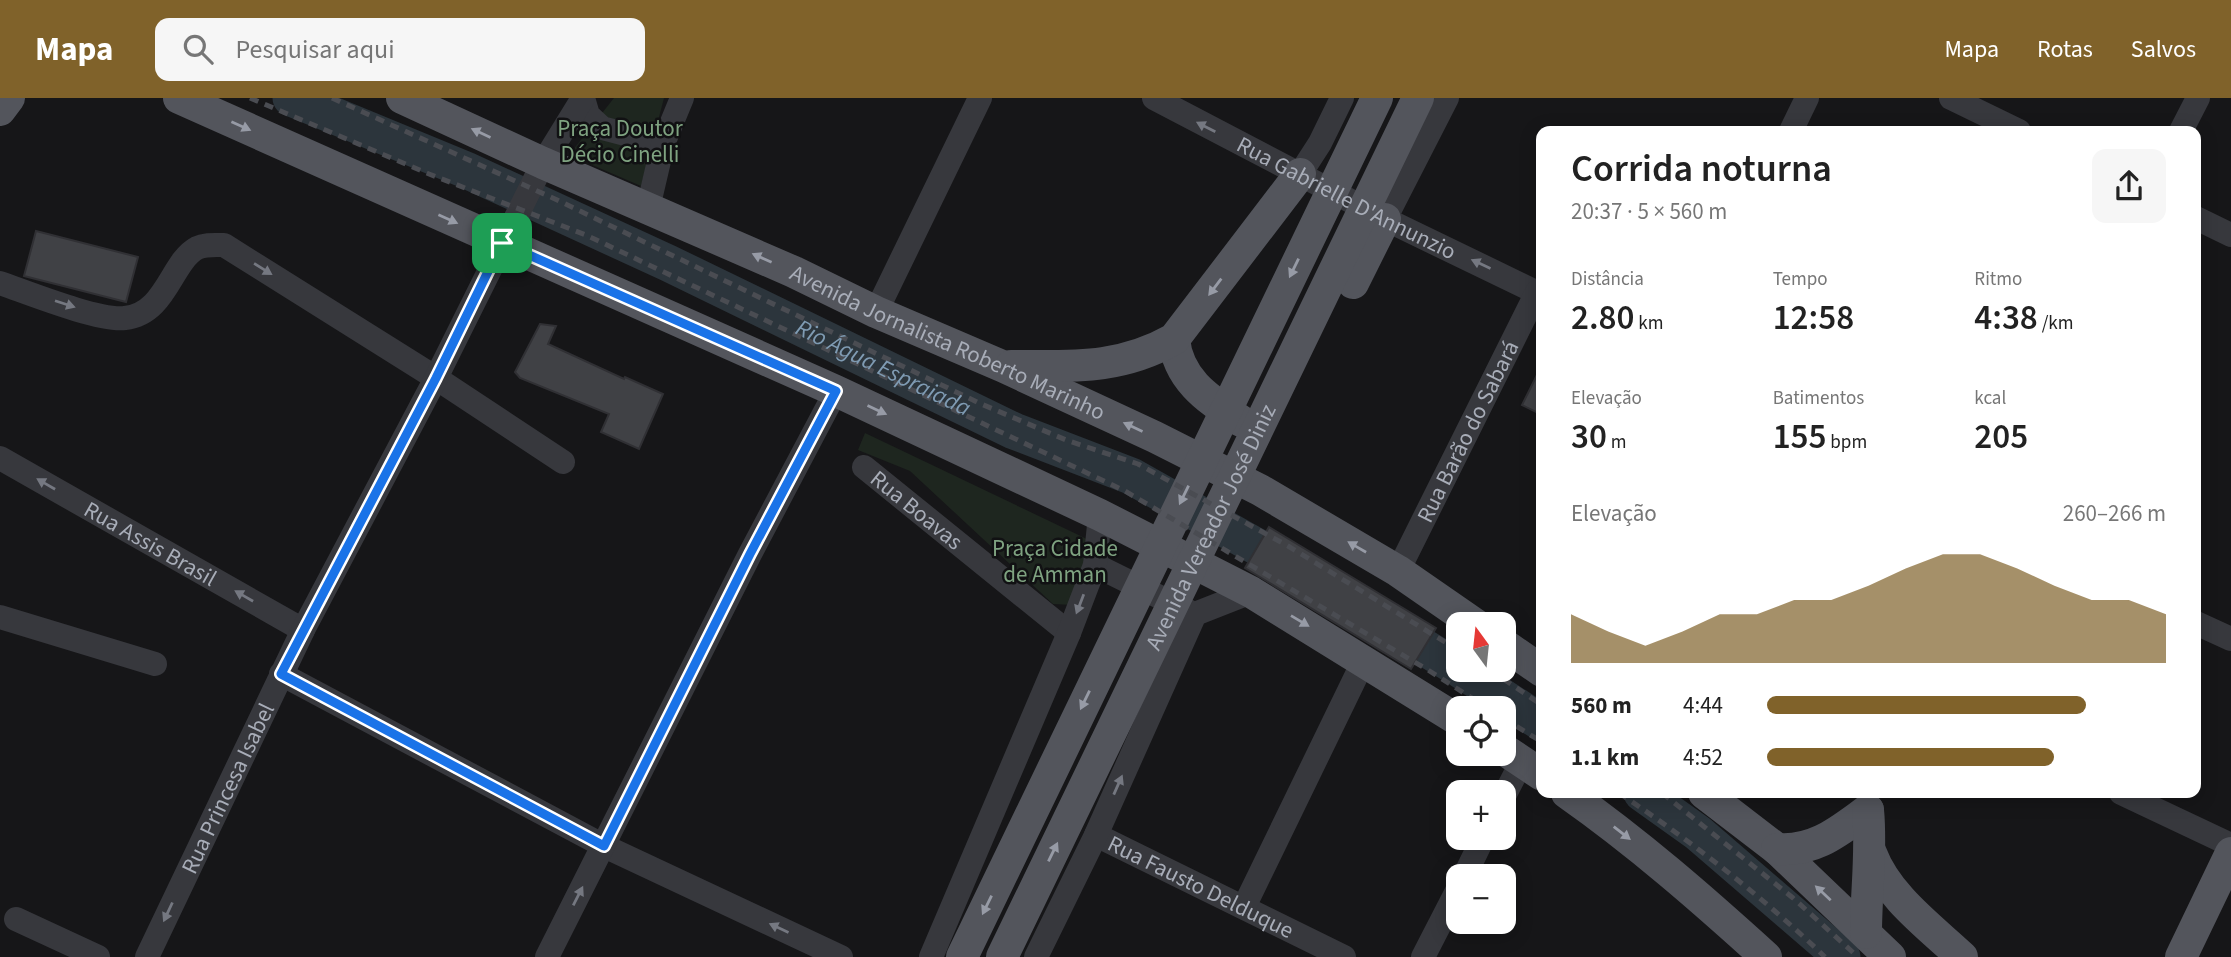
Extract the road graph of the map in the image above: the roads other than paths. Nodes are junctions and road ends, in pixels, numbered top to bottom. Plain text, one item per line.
1 (4, 98) edge
2 (9, 98) edge
3 (179, 98) edge
4 (402, 98) edge
5 (583, 98) edge
6 (682, 98) edge
7 (980, 98) edge
8 (1154, 98) edge
9 (1342, 98) edge
10 (1377, 98) edge
11 (1418, 98) edge
12 (1447, 98) edge
13 (1807, 98) edge
14 (1951, 98) edge
15 (2198, 98) edge
16 (0, 110) edge
17 (1793, 126) edge
18 (2009, 126) edge
19 (2184, 126) edge
20 (663, 144) junction
21 (542, 165) junction
22 (1300, 174) junction
23 (1328, 199) junction
24 (648, 208) junction
25 (1370, 216) junction
26 (2201, 220) edge
27 (2231, 235) edge
28 (503, 240) junction
29 (0, 283) edge
30 (1536, 293) edge
31 (1536, 300) edge
32 (876, 312) junction
33 (1174, 339) junction
34 (1002, 366) junction
35 (436, 378) junction
36 (836, 391) junction
37 (1280, 430) junction
38 (0, 458) edge
39 (563, 462) dead end
40 (864, 467) dead end
41 (1261, 490) junction
42 (1100, 515) junction
43 (1096, 565) junction
44 (1398, 570) junction
45 (1251, 592) junction
46 (1458, 612) edge
47 (1195, 614) junction
48 (0, 617) edge
49 (2201, 626) edge
50 (303, 629) junction
51 (1069, 633) junction
52 (2231, 639) edge
53 (1516, 653) edge
54 (1364, 660) junction
55 (155, 664) dead end
56 (1536, 667) edge
57 (281, 674) junction
58 (1446, 712) edge
59 (1522, 761) edge
60 (1512, 780) edge
61 (1574, 798) edge
62 (1711, 798) edge
63 (2132, 798) edge
64 (1870, 801) edge
65 (1096, 835) junction
66 (2231, 845) edge
67 (604, 846) junction
68 (1777, 849) junction
69 (1871, 853) junction
70 (2231, 853) edge
71 (1244, 907) junction
72 (1446, 912) edge
73 (16, 919) dead end
74 (1866, 933) junction
75 (965, 951) edge
76 (98, 957) edge
77 (147, 957) edge
78 (547, 957) edge
79 (841, 957) edge
80 (931, 957) edge
81 (1002, 957) edge
82 (1036, 957) edge
83 (1345, 957) edge
84 (1423, 957) edge
85 (1766, 957) edge
86 (1890, 957) edge
87 (1962, 957) edge
88 (2181, 957) edge

1 - 16 main road
2 - 16 main road
3 -> 28 main road
21 -> 4 main road, Avenida Jornalista Roberto Marinho
5 - 20 street
5 - 21 street, Rua Princesa Isabel
6 - 20 street
7 - 32 street
22 -> 8 street, Rua Gabrielle D'Annunzio
9 - 22 street
10 - 23 main road, Avenida Vereador José Diniz
11 - 25 main road, Avenida Vereador José Diniz
12 - 25 street, Avenida Vereador José Diniz
13 - 17 street
14 - 18 street
15 - 19 street
20 - 24 street
21 - 24 main road, Avenida Jornalista Roberto Marinho
21 - 28 street, Rua Princesa Isabel
22 - 23 street, Rua Gabrielle D'Annunzio
22 -> 33 main road
23 - 25 street, Rua Gabrielle D'Annunzio
23 -> 75 main road, Avenida Vereador José Diniz
32 -> 24 main road, Avenida Jornalista Roberto Marinho
30 -> 25 street, Rua Gabrielle D'Annunzio
25 - 37 main road
81 -> 25 main road, Avenida Vereador José Diniz
26 - 27 street
28 - 35 street, Rua Princesa Isabel
28 - 36 main road
29 -> 35 street
31 - 44 street, Rua Barão do Sabará
32 - 34 main road, Avenida Jornalista Roberto Marinho
33 - 34 main road
33 - 37 main road
41 -> 34 main road, Avenida Jornalista Roberto Marinho
35 - 39 street
35 - 50 street, Rua Princesa Isabel
36 -> 42 main road
36 - 67 street
37 - 41 main road
50 -> 38 street, Rua Assis Brasil
40 - 51 street, Rua Boavas
44 -> 41 main road, Avenida Jornalista Roberto Marinho
42 - 43 street
42 - 45 main road
43 - 47 street
43 -> 51 street
44 - 46 main road, Avenida Jornalista Roberto Marinho
45 - 47 street, Avenida Vereador José Diniz
45 -> 54 main road
65 -> 47 street, Avenida Vereador José Diniz
48 - 55 street
49 - 52 street
50 - 57 street, Rua Princesa Isabel
51 - 80 street
53 - 56 main road
54 - 58 main road
54 - 71 street
57 - 67 street
57 -> 77 street, Rua Princesa Isabel
59 - 60 street
61 -> 85 main road
62 - 68 main road
63 - 66 street
64 - 68 main road
64 - 69 main road
65 - 71 street, Rua Fausto Delduque
65 - 82 street, Avenida Vereador José Diniz
78 -> 67 street
79 -> 67 street
74 -> 68 main road
69 - 74 main road
69 - 87 main road
70 - 88 main road
71 - 83 street, Rua Fausto Delduque
72 - 84 street
73 - 76 street
74 - 86 main road

